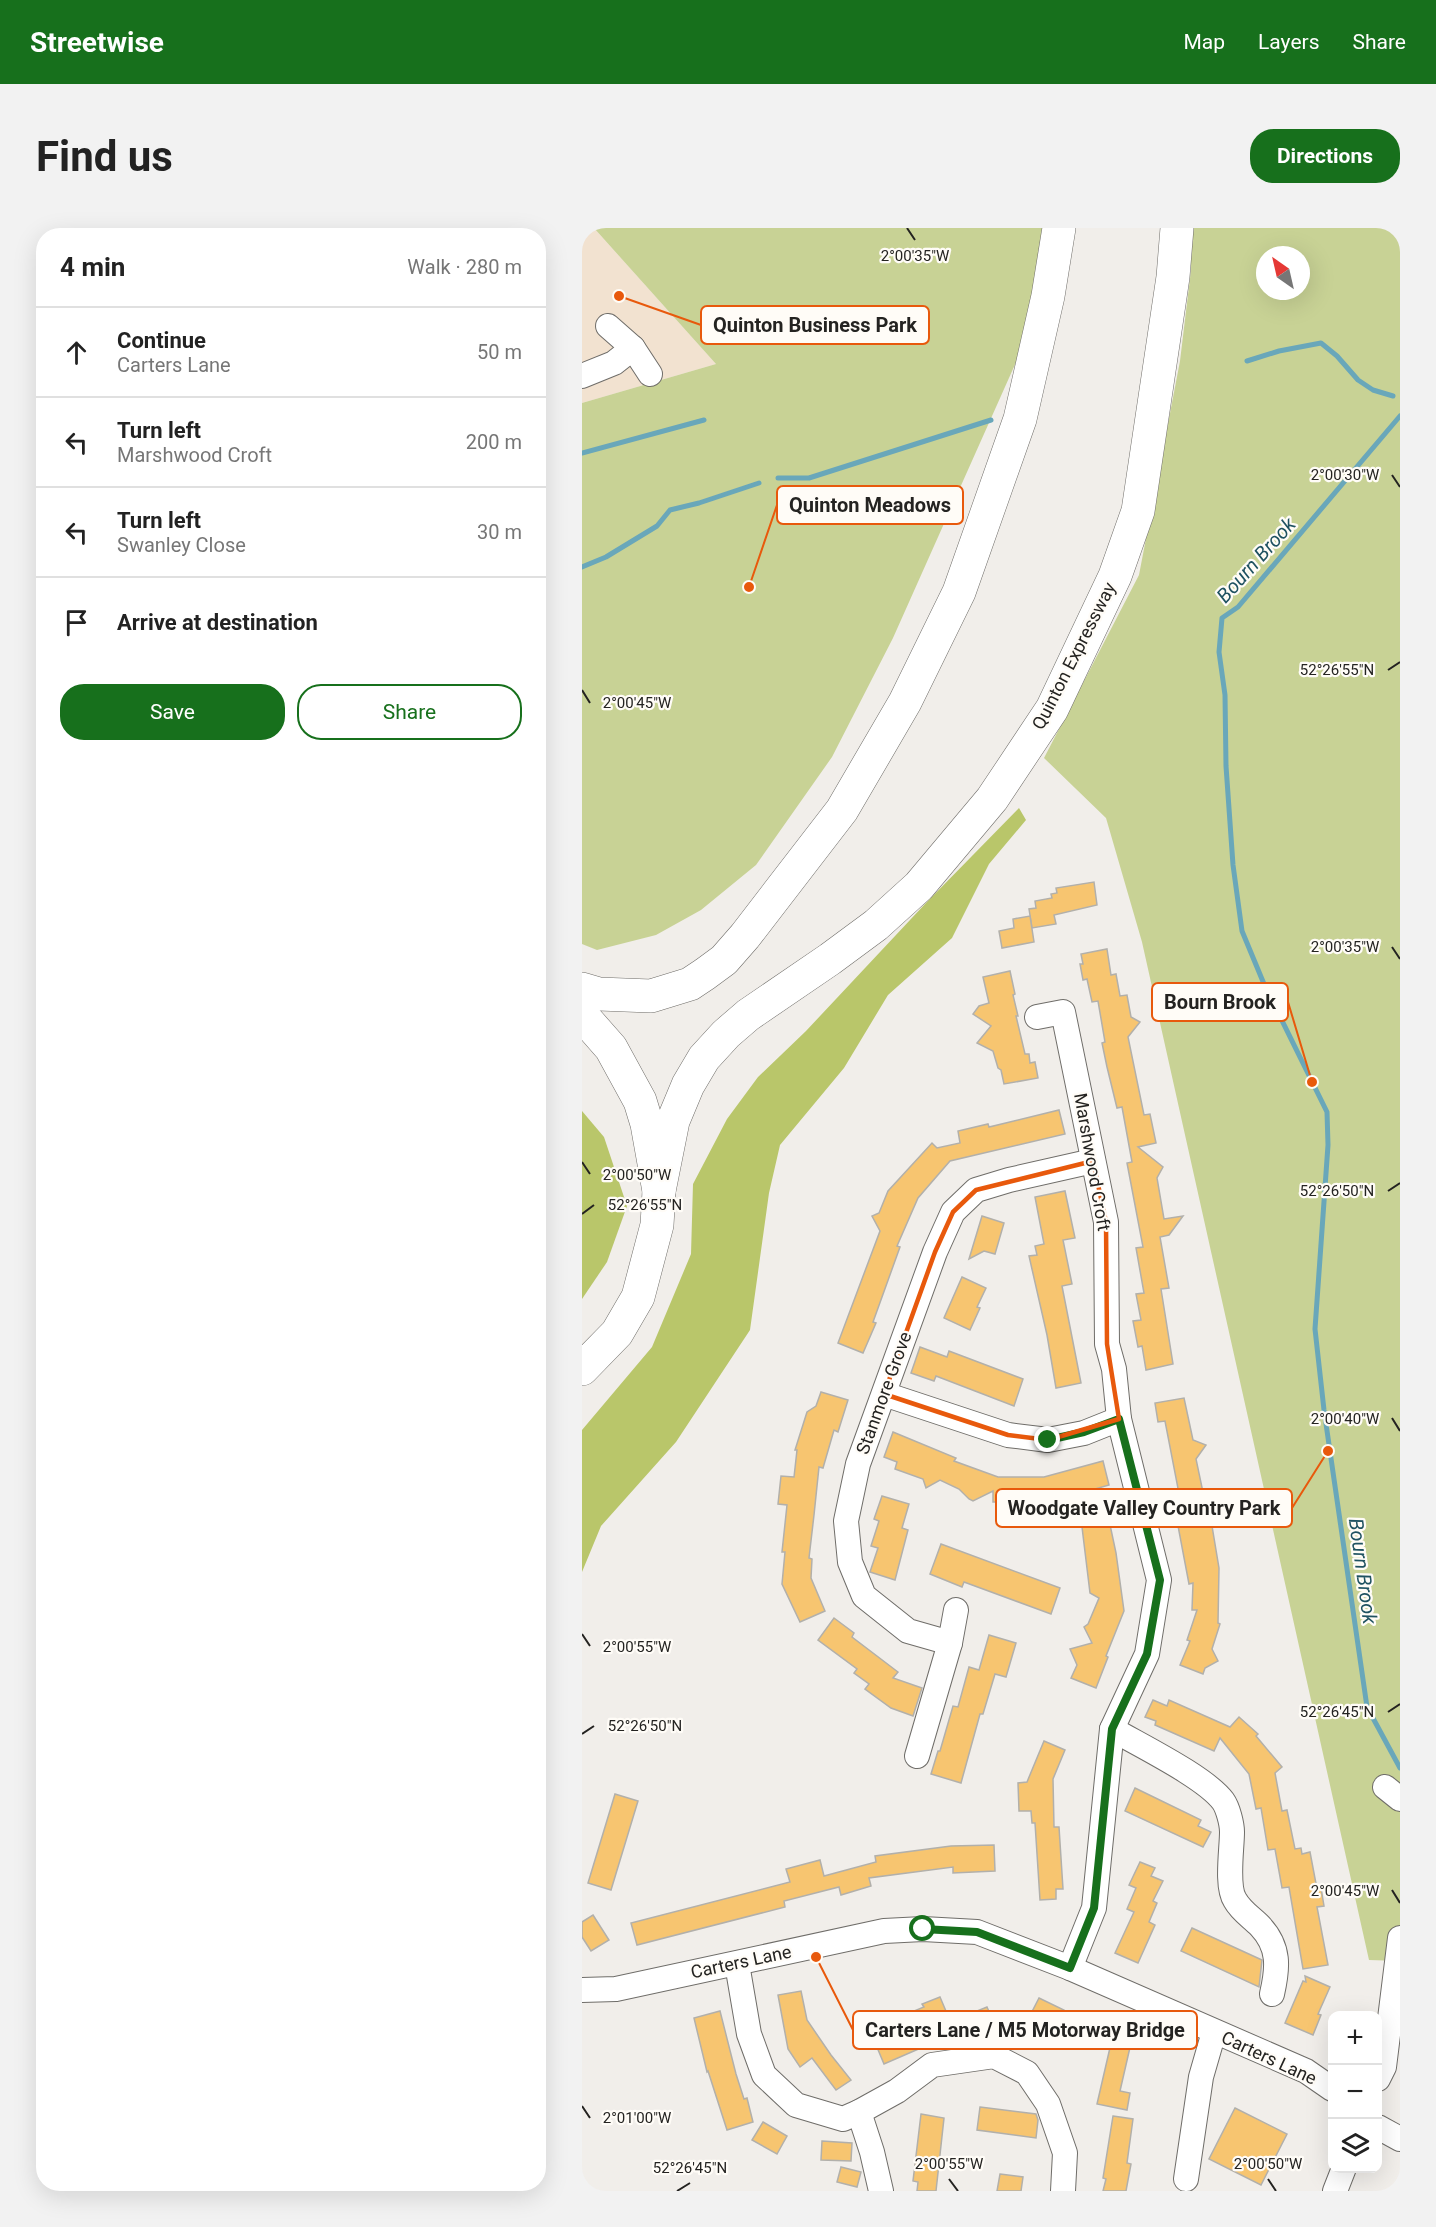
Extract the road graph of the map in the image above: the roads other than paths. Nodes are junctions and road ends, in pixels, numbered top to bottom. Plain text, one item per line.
1 (1059, 228) edge
2 (1177, 228) edge
3 (608, 326) dead end
4 (633, 348) junction
5 (650, 374) dead end
6 (582, 376) edge
7 (582, 989) edge
8 (582, 1015) edge
9 (1037, 1017) dead end
10 (1093, 1161) junction
11 (659, 1191) junction
12 (582, 1369) edge
13 (884, 1394) junction
14 (1119, 1419) junction
15 (957, 1610) dead end
16 (950, 1643) junction
17 (1112, 1729) junction
18 (917, 1756) dead end
19 (1400, 1938) edge
20 (737, 1964) junction
21 (1070, 1968) junction
22 (582, 1990) edge
23 (1272, 1994) dead end
24 (1214, 2032) junction
25 (1382, 2070) edge
26 (1328, 2087) edge
27 (859, 2112) junction
28 (1382, 2130) edge
29 (1400, 2139) edge
30 (1342, 2173) edge
31 (1186, 2179) dead end
32 (881, 2191) edge
33 (1063, 2191) edge
34 (1335, 2191) edge

1 - 7 highway
2 - 11 highway, Quinton Expressway
3 - 4 street
4 - 5 street
4 - 6 street
8 - 11 highway
9 - 10 street, Marshwood Croft
10 - 13 street, Stanmore Grove
10 - 14 street, Marshwood Croft
11 - 12 highway
13 - 14 street
13 - 16 street, Stanmore Grove
14 - 17 street, Marshwood Croft
15 - 16 street
16 - 18 street
17 - 21 street, Marshwood Croft
17 - 23 street
19 - 25 street
20 - 21 street, Carters Lane
20 - 22 street, Carters Lane
20 - 27 street
21 - 24 street, Carters Lane
24 - 26 street, Carters Lane
24 - 31 street
27 - 32 street
27 - 33 street
28 - 29 street
30 - 34 street

